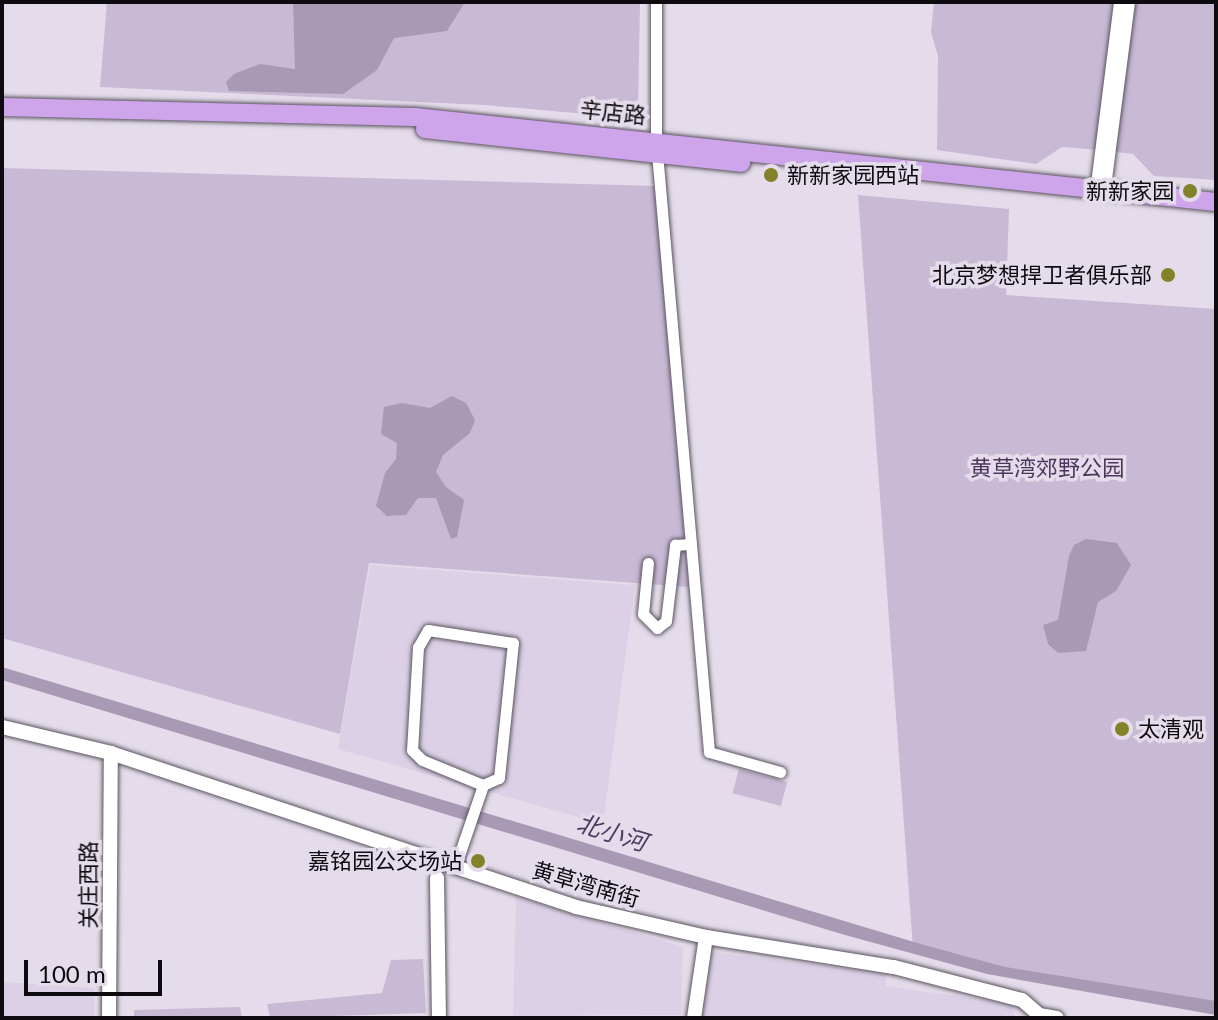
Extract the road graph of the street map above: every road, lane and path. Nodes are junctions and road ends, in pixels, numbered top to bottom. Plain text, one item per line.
1 (656, 2) edge
2 (1119, 2) edge
3 (1129, 2) edge
4 (2, 107) edge
5 (2, 118) edge
6 (656, 148) junction
7 (1099, 193) junction
8 (1216, 202) edge
9 (1216, 212) edge
10 (691, 544) junction
11 (648, 563) dead end
12 (2, 727) edge
13 (111, 753) junction
14 (780, 772) dead end
15 (483, 785) junction
16 (455, 867) junction
17 (437, 878) dead end
18 (706, 937) junction
19 (1038, 1016) edge
20 (109, 1018) edge
21 (439, 1018) edge
22 (694, 1018) edge
23 (1057, 1018) edge

1 - 6 street
2 - 7 street
3 - 7 street
4 - 6 main road, 辛店路
5 - 6 main road, 辛店路
6 - 7 main road, 辛店路
6 - 10 street
7 - 8 main road, 辛店路
7 - 9 main road, 辛店路
10 - 11 street
10 - 14 street
12 - 13 street, 黄草湾南街
13 - 16 street, 黄草湾南街
13 - 20 street, 关庄西路
15 - 15 street
15 - 16 street
16 - 18 street, 黄草湾南街
17 - 21 street
18 - 19 street, 黄草湾南街
18 - 22 street
19 - 23 street, 黄草湾南街

